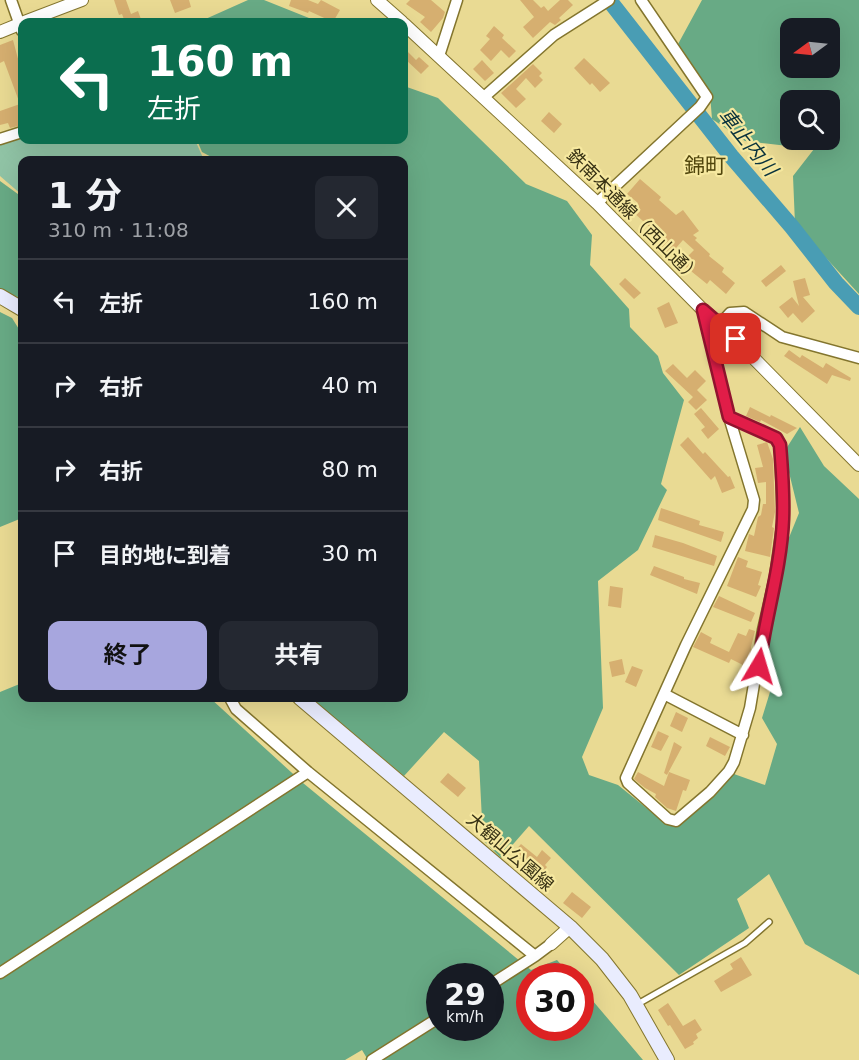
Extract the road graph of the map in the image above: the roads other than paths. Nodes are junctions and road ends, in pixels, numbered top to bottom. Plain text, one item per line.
1 (11, 0) edge
2 (82, 0) edge
3 (377, 0) edge
4 (457, 0) edge
5 (609, 0) edge
6 (641, 0) edge
7 (19, 18) edge
8 (39, 18) edge
9 (397, 18) edge
10 (18, 26) edge
11 (408, 28) edge
12 (0, 32) edge
13 (439, 56) junction
14 (484, 97) junction
15 (18, 133) edge
16 (0, 139) edge
17 (597, 203) junction
18 (0, 296) edge
19 (18, 307) edge
20 (703, 310) junction
21 (720, 324) junction
22 (859, 358) edge
23 (729, 417) junction
24 (859, 465) edge
25 (664, 694) junction
26 (232, 702) edge
27 (305, 702) edge
28 (743, 735) junction
29 (308, 772) junction
30 (769, 922) dead end
31 (570, 927) junction
32 (551, 944) joint
33 (535, 956) junction
34 (0, 974) edge
35 (504, 976) edge
36 (636, 1005) junction
37 (426, 1026) edge
38 (372, 1060) edge
39 (667, 1060) edge

1 - 7 street
2 - 8 street
3 - 9 street, 鉄南本通線（西山通）
4 - 13 street
5 - 14 street
6 - 17 street
10 - 12 street
11 - 13 street, 鉄南本通線（西山通）
13 - 14 street, 鉄南本通線（西山通）
14 - 17 street, 鉄南本通線（西山通）
15 - 16 street
17 - 20 street, 鉄南本通線（西山通）
18 - 19 main road
20 - 21 street, 鉄南本通線（西山通）
20 - 23 street
21 - 22 street
21 - 24 street, 鉄南本通線（西山通）
23 - 25 street
23 - 28 street
25 - 28 street
25 - 28 street
26 - 29 street
27 - 31 main road, 大観山公園線
29 - 33 street
29 - 34 street
30 - 36 lane
31 - 32 street
31 - 36 main road, 大観山公園線
32 - 33 street
33 - 35 street
36 - 39 main road, 大観山公園線
37 - 38 street

